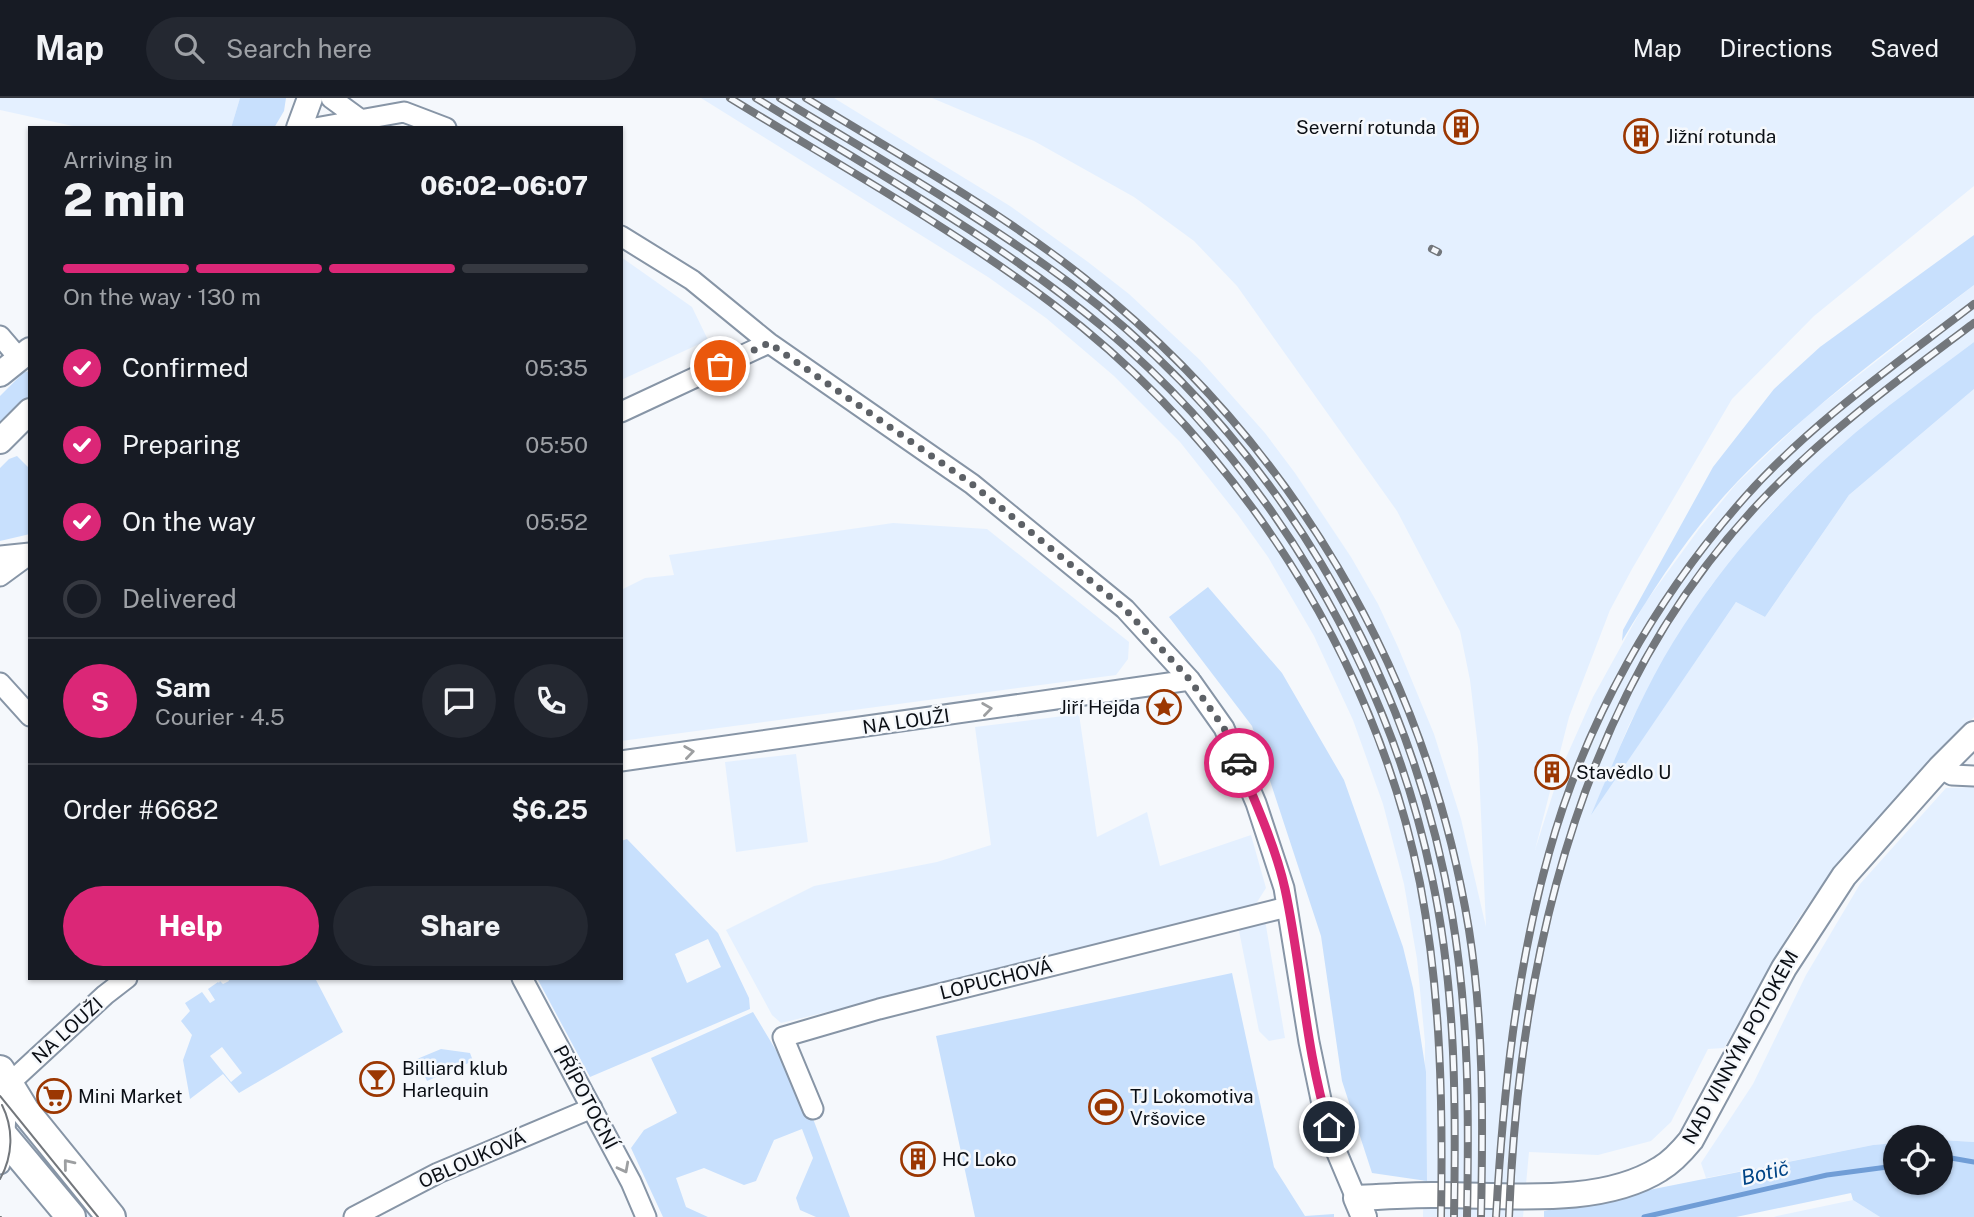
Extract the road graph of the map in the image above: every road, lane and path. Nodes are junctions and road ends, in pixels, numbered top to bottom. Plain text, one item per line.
1 (310, 98) edge
2 (331, 98) edge
3 (361, 120) junction
4 (300, 126) edge
5 (326, 126) edge
6 (441, 126) edge
7 (623, 237) edge
8 (0, 336) edge
9 (769, 343) junction
10 (26, 355) edge
11 (0, 374) edge
12 (623, 411) edge
13 (28, 413) edge
14 (0, 441) edge
15 (28, 554) edge
16 (28, 555) edge
17 (0, 556) edge
18 (0, 576) edge
19 (1190, 680) junction
20 (0, 683) edge
21 (28, 714) edge
22 (1974, 734) edge
23 (623, 761) edge
24 (1940, 768) junction
25 (1974, 776) edge
26 (1287, 907) junction
27 (124, 980) edge
28 (523, 980) edge
29 (3, 1082) edge
30 (592, 1108) junction
31 (813, 1109) dead end
32 (1, 1144) edge
33 (1360, 1207) edge
34 (71, 1217) edge
35 (111, 1217) edge
36 (354, 1217) edge
37 (646, 1217) edge

1 - 4 street
2 - 3 street
3 - 5 street
3 - 6 street
7 - 9 street
8 - 10 street
9 - 12 street
9 - 19 street
10 - 11 street
13 - 14 street
15 - 17 street
16 - 18 street
23 -> 19 street, NA LOUŽI
19 - 26 street
20 - 21 street
22 - 24 street, NAD VINNÝM POTOKEM
24 - 25 street
24 - 33 street, NAD VINNÝM POTOKEM
26 - 31 street, LOPUCHOVÁ
26 - 33 street
27 - 29 street, NA LOUŽI
28 - 30 street, PŘÍPOTOČNÍ
29 - 32 street
35 -> 29 main road
30 - 36 street, OBLOUKOVÁ
30 -> 37 street, PŘÍPOTOČNÍ
32 - 34 main road

